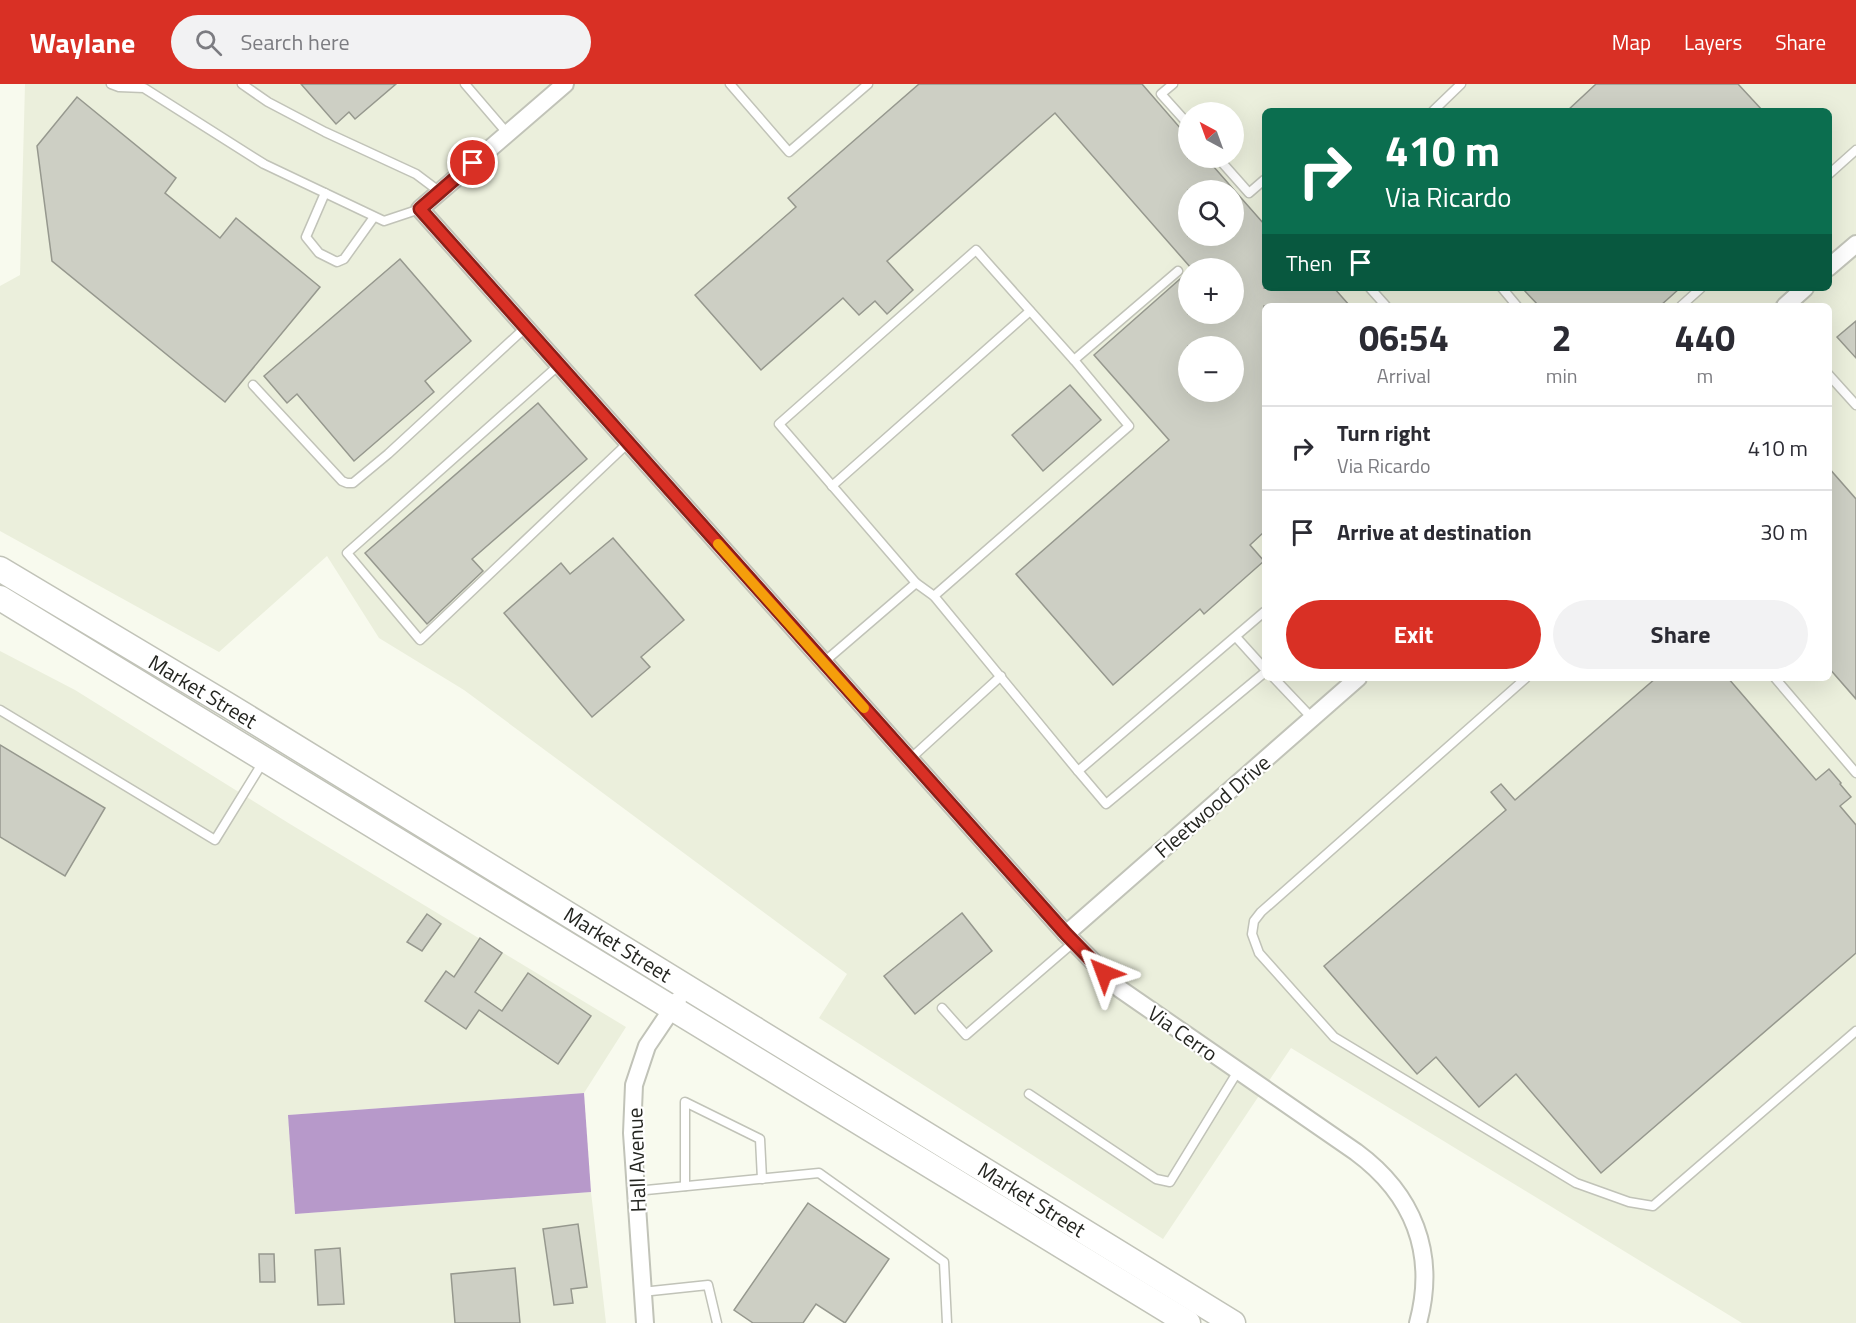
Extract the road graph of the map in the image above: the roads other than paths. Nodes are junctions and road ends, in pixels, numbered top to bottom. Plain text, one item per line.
1 (111, 84) edge
2 (242, 84) edge
3 (465, 84) edge
4 (565, 84) edge
5 (730, 84) edge
6 (868, 84) edge
7 (1173, 84) edge
8 (1461, 84) edge
9 (1436, 108) edge
10 (1178, 113) edge
11 (507, 133) junction
12 (1856, 150) edge
13 (1227, 168) edge
14 (1832, 171) edge
15 (1262, 182) edge
16 (440, 192) junction
17 (326, 193) junction
18 (420, 209) junction
19 (374, 217) junction
20 (1856, 244) edge
21 (1832, 265) edge
22 (1178, 271) dead end
23 (1373, 291) edge
24 (1504, 291) edge
25 (1698, 291) edge
26 (1802, 291) edge
27 (1383, 303) edge
28 (1514, 303) edge
29 (1684, 303) edge
30 (1788, 303) edge
31 (1030, 311) junction
32 (525, 328) junction
33 (1074, 360) junction
34 (559, 365) junction
35 (1832, 378) edge
36 (253, 385) dead end
37 (1856, 405) edge
38 (628, 443) junction
39 (832, 486) junction
40 (0, 569) edge
41 (915, 583) junction
42 (934, 596) junction
43 (0, 598) edge
44 (1262, 614) edge
45 (1236, 637) junction
46 (824, 662) junction
47 (1262, 666) edge
48 (1001, 675) junction
49 (1262, 675) edge
50 (1277, 681) edge
51 (1355, 681) edge
52 (1523, 681) edge
53 (1778, 681) edge
54 (0, 710) edge
55 (1312, 718) junction
56 (265, 759) junction
57 (910, 759) junction
58 (1078, 771) junction
59 (1856, 773) edge
60 (1070, 938) junction
61 (686, 987) junction
62 (673, 1008) junction
63 (942, 1008) dead end
64 (1856, 1031) edge
65 (1238, 1071) junction
66 (1029, 1094) dead end
67 (762, 1179) junction
68 (685, 1186) junction
69 (636, 1191) junction
70 (642, 1292) junction
71 (645, 1323) edge
72 (717, 1323) edge
73 (947, 1323) edge
74 (1188, 1323) edge
75 (1233, 1323) edge
76 (1418, 1323) edge

1 - 17 lane
2 - 16 lane
3 - 11 lane
4 - 11 street
5 - 6 lane
7 - 10 lane
8 - 9 lane
11 - 16 street
12 - 14 lane
13 - 15 lane
16 - 18 street
17 - 19 lane
17 - 19 lane
18 - 19 lane
18 - 32 street, Via Cerro
20 - 21 street
22 - 33 lane
23 - 27 lane
24 - 28 lane
25 - 29 lane
26 - 30 street
31 - 33 lane
31 - 39 lane
31 - 39 lane
32 - 34 street, Via Cerro
32 - 36 lane
33 - 42 lane
34 - 38 street, Via Cerro
34 - 38 lane
35 - 37 lane
38 - 46 street, Via Cerro
39 - 41 lane
40 - 61 main road, Market Street
41 - 42 lane
41 - 46 lane
42 - 48 lane
43 - 56 main road, Market Street
44 - 45 lane
45 - 47 lane
45 - 58 lane
46 - 57 street, Via Cerro
48 - 57 lane
48 - 58 lane
49 - 58 lane
50 - 55 lane
51 - 55 street, Fleetwood Drive
52 - 64 lane
53 - 59 lane
54 - 56 lane
55 - 60 street, Fleetwood Drive
56 - 62 main road, Market Street
57 - 60 street, Via Cerro
60 - 63 lane
60 - 65 street, Via Cerro
61 - 62 street, Hall Avenue
61 - 75 main road, Market Street
62 - 69 street, Hall Avenue
62 - 74 main road, Market Street
65 - 66 lane
65 - 76 street, Via Cerro
67 - 68 lane
67 - 68 lane
67 - 73 lane
68 - 69 lane
69 - 70 street, Hall Avenue
70 - 71 street, Hall Avenue
70 - 72 lane

